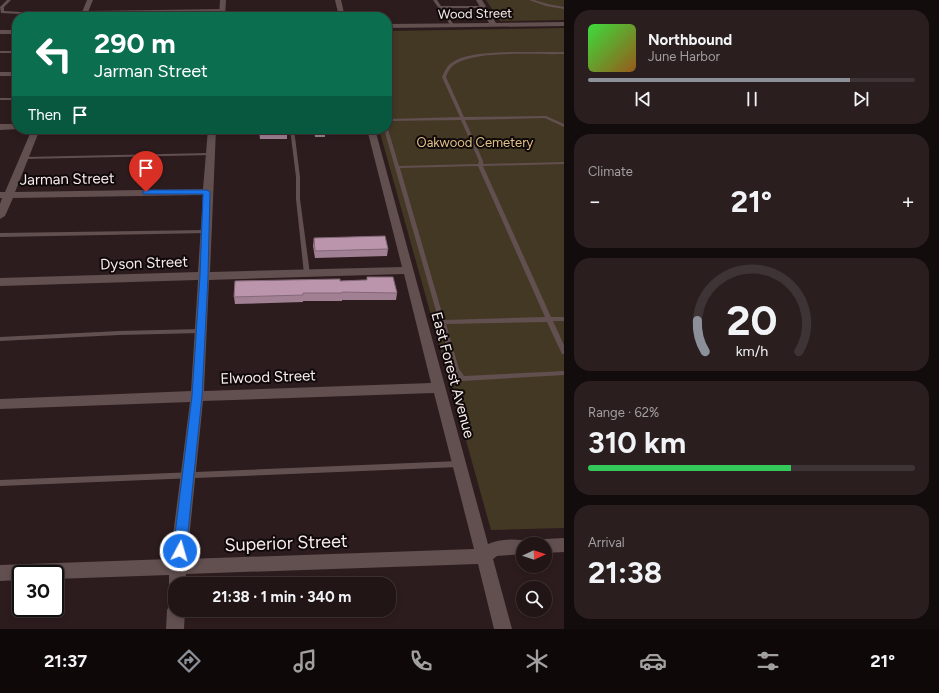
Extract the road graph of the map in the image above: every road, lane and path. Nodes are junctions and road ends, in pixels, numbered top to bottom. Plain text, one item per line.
1 (8, 0) edge
2 (90, 0) edge
3 (223, 0) edge
4 (338, 0) edge
5 (435, 0) edge
6 (478, 0) edge
7 (531, 0) edge
8 (442, 7) junction
9 (483, 7) junction
10 (564, 8) edge
11 (12, 12) edge
12 (85, 12) edge
13 (222, 12) edge
14 (341, 12) edge
15 (564, 24) edge
16 (452, 25) junction
17 (494, 25) junction
18 (392, 26) edge
19 (0, 32) edge
20 (12, 32) edge
21 (0, 52) edge
22 (12, 52) edge
23 (564, 53) edge
24 (0, 74) edge
25 (12, 74) edge
26 (0, 99) edge
27 (12, 99) edge
28 (461, 118) junction
29 (392, 120) edge
30 (564, 126) edge
31 (0, 127) edge
32 (12, 127) edge
33 (34, 134) edge
34 (212, 134) edge
35 (293, 134) edge
36 (372, 134) edge
37 (387, 134) edge
38 (210, 154) junction
39 (24, 158) junction
40 (564, 163) edge
41 (480, 165) junction
42 (397, 167) junction
43 (207, 192) junction
44 (5, 194) edge
45 (0, 216) edge
46 (206, 232) junction
47 (0, 235) edge
48 (408, 270) junction
49 (307, 274) junction
50 (204, 276) junction
51 (0, 282) edge
52 (549, 319) junction
53 (564, 319) edge
54 (442, 322) junction
55 (201, 331) junction
56 (0, 339) edge
57 (564, 352) edge
58 (564, 373) edge
59 (440, 388) junction
60 (197, 396) junction
61 (0, 404) edge
62 (459, 464) junction
63 (188, 475) junction
64 (0, 483) edge
65 (564, 545) edge
66 (552, 546) edge
67 (516, 547) edge
68 (482, 556) junction
69 (178, 566) junction
70 (0, 573) edge
71 (177, 577) edge
72 (176, 617) edge
73 (175, 629) edge
74 (503, 629) edge

1 - 11 lane
2 - 12 street
3 - 13 street
4 - 14 street
5 - 8 lane
6 - 9 street
7 - 10 lane
8 - 9 lane
8 - 16 lane
9 - 17 street
15 - 17 street, Wood Street
16 - 17 street, Wood Street
16 - 18 street, Wood Street
19 - 20 street
21 - 22 lane
23 - 28 lane
24 - 25 street
26 - 27 lane
28 - 29 lane
28 - 30 lane
28 - 41 lane
31 - 32 street
33 - 39 street
34 - 38 street
35 - 49 lane
36 - 48 street, East Forest Avenue
37 - 42 lane
38 - 39 lane
38 - 43 street
39 - 44 street
40 - 41 lane
41 - 42 lane
41 - 52 lane
42 - 54 lane
43 - 44 street, Jarman Street
43 - 46 street
44 - 45 street
46 - 47 lane
46 - 50 street
48 - 49 street, Dyson Street
48 - 59 street, East Forest Avenue
49 - 50 street, Dyson Street
50 - 51 street, Dyson Street
50 - 55 street
52 - 53 lane
52 - 54 lane
52 - 57 lane
54 - 58 lane
55 - 56 lane
55 - 60 street
59 - 60 street, Elwood Street
59 - 62 street, East Forest Avenue
60 - 61 street, Elwood Street
60 - 63 street
62 - 63 lane
62 - 68 street, East Forest Avenue
63 - 64 lane
63 - 69 street
65 - 66 street
67 - 68 street, Superior Street
68 - 69 street, Superior Street
68 - 74 street, East Forest Avenue
69 - 70 street, Superior Street
69 - 71 street
72 - 73 street

